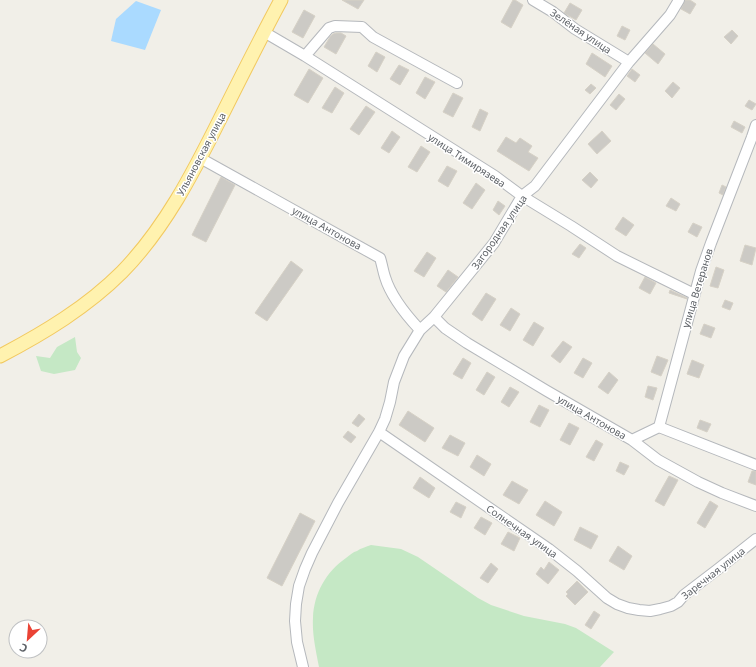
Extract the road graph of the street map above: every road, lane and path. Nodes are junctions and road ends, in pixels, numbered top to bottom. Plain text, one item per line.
1 (281, 0) edge
2 (533, 0) edge
3 (679, 0) edge
4 (264, 32) junction
5 (305, 56) junction
6 (629, 62) junction
7 (457, 83) dead end
8 (756, 125) edge
9 (200, 158) junction
10 (522, 196) junction
11 (694, 294) junction
12 (434, 317) junction
13 (420, 330) junction
14 (0, 356) edge
15 (659, 426) junction
16 (379, 432) junction
17 (632, 440) junction
18 (756, 465) edge
19 (756, 506) edge
20 (756, 539) edge
21 (671, 606) joint
22 (302, 667) edge

1 - 4 main road, Ульяновская улица
2 - 6 street, Зелёная улица
3 - 6 street, Загородная улица
4 - 5 street, улица Тимирязева
4 - 9 main road, Ульяновская улица
5 - 7 street
5 - 10 street, улица Тимирязева
6 - 10 street, Загородная улица
8 - 11 street, улица Ветеранов
9 - 13 street, улица Антонова
9 - 14 main road, Ульяновская улица
10 - 11 street, улица Тимирязева
10 - 12 street, Загородная улица
11 - 15 street, улица Ветеранов
12 - 13 street, Загородная улица
12 - 17 street, улица Антонова
13 - 16 street, Загородная улица
15 - 17 street
15 - 18 street
16 - 21 street, Солнечная улица
16 - 22 street, Загородная улица
17 - 19 street, улица Антонова
20 - 21 street, Заречная улица

